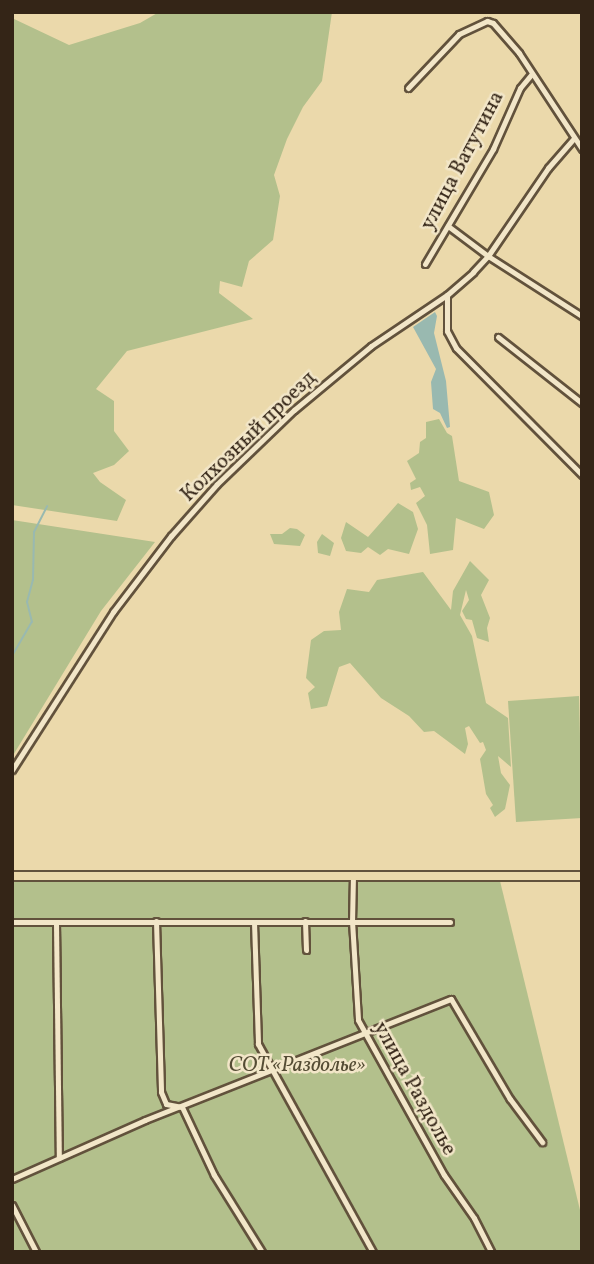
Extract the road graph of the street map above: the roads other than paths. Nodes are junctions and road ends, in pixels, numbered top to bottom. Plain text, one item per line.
1 (531, 75) junction
2 (408, 88) dead end
3 (573, 139) junction
4 (582, 149) edge
5 (448, 226) junction
6 (488, 256) junction
7 (425, 264) dead end
8 (447, 295) junction
9 (582, 316) edge
10 (498, 337) dead end
11 (582, 403) edge
12 (582, 475) edge
13 (12, 770) edge
14 (353, 875) junction
15 (12, 876) edge
16 (582, 876) edge
17 (156, 921) junction
18 (305, 921) junction
19 (352, 921) junction
20 (12, 922) edge
21 (254, 922) junction
22 (450, 922) dead end
23 (56, 923) junction
24 (306, 950) dead end
25 (363, 1032) junction
26 (274, 1069) junction
27 (182, 1107) junction
28 (542, 1142) dead end
29 (59, 1158) junction
30 (12, 1179) edge
31 (12, 1205) edge
32 (36, 1252) edge
33 (262, 1252) edge
34 (373, 1252) edge
35 (491, 1252) edge

1 - 2 street
1 - 3 street
1 - 5 street, улица Ватутина
3 - 4 street
3 - 6 street, Колхозный проезд
5 - 6 street
5 - 7 street, улица Ватутина
6 - 8 street, Колхозный проезд
6 - 9 street
8 - 12 street
8 - 13 street, Колхозный проезд
10 - 11 street
14 - 15 main road
14 - 16 main road
14 - 19 street, улица Раздолье
17 - 21 street
17 - 23 street
17 - 27 street
18 - 19 street
18 - 21 street
18 - 24 street
19 - 22 street
19 - 25 street, улица Раздолье
20 - 23 street
21 - 26 street
23 - 29 street
25 - 26 street
25 - 28 street
25 - 35 street, улица Раздолье
26 - 27 street
26 - 34 street
27 - 29 street
27 - 33 street
29 - 30 street
31 - 32 street

